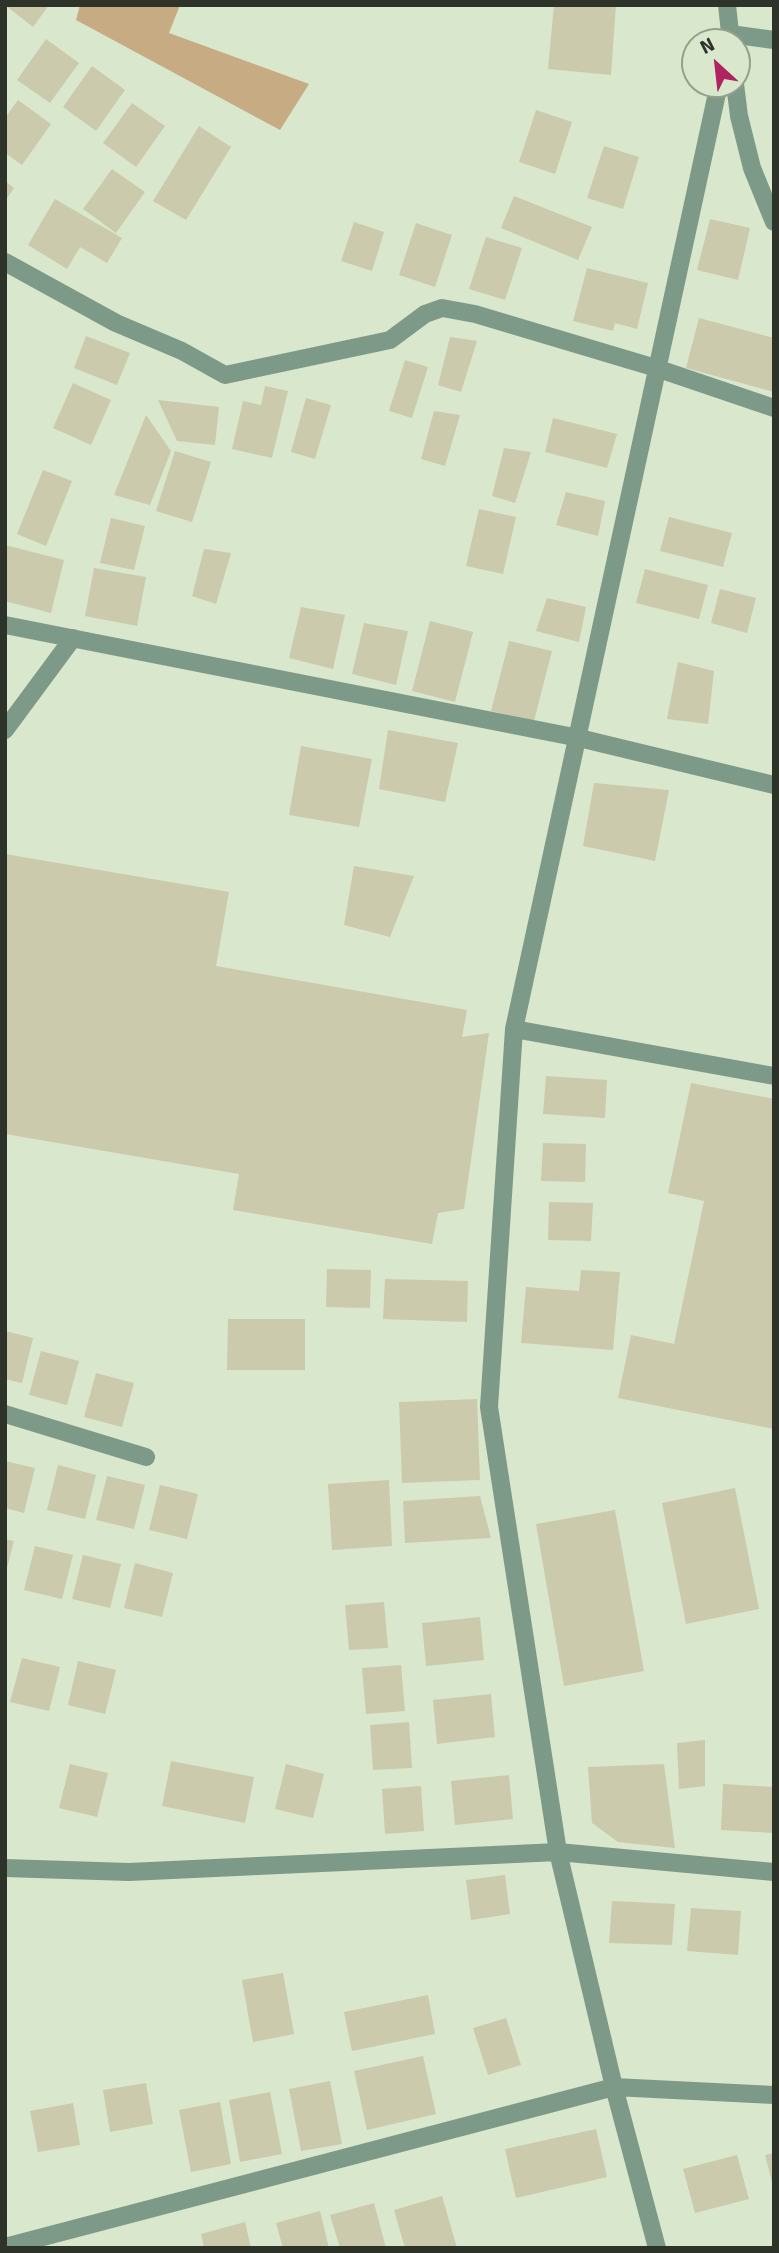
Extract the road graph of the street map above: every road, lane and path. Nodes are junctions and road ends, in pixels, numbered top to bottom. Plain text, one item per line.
1 (727, 5) edge
2 (729, 28) edge
3 (751, 39) edge
4 (774, 40) edge
5 (716, 98) edge
6 (737, 98) edge
7 (774, 222) edge
8 (5, 262) edge
9 (656, 368) junction
10 (774, 408) edge
11 (5, 625) edge
12 (73, 638) junction
13 (5, 730) edge
14 (579, 738) junction
15 (774, 785) edge
16 (514, 1029) junction
17 (774, 1076) edge
18 (5, 1414) edge
19 (146, 1457) dead end
20 (558, 1852) junction
21 (5, 1868) edge
22 (774, 1872) edge
23 (614, 2087) junction
24 (774, 2095) edge
25 (5, 2247) edge
26 (657, 2248) edge

1 - 2 street
3 - 4 street
5 - 9 street
6 - 7 street
8 - 9 street
9 - 10 street
9 - 14 street
11 - 12 street
12 - 13 street
12 - 14 street
14 - 15 street
14 - 16 street
16 - 17 street
16 - 20 street
18 - 19 street
20 - 21 street
20 - 22 street
20 - 23 street
23 - 24 street
23 - 25 street
23 - 26 street

